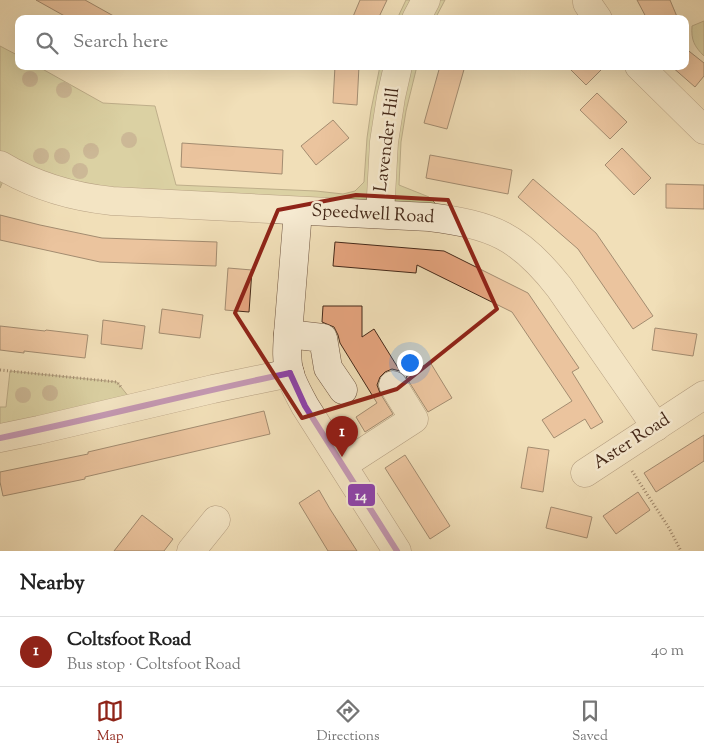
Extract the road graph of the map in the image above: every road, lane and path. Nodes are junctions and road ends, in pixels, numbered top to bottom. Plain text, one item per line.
1 (426, 0) edge
2 (418, 15) edge
3 (397, 70) edge
4 (643, 70) edge
5 (704, 130) edge
6 (0, 165) edge
7 (298, 211) junction
8 (380, 214) junction
9 (288, 334) junction
10 (0, 370) edge
11 (290, 373) junction
12 (393, 385) dead end
13 (343, 390) dead end
14 (704, 395) edge
15 (137, 407) junction
16 (656, 426) junction
17 (0, 438) edge
18 (618, 451) junction
19 (343, 465) junction
20 (584, 473) dead end
21 (216, 520) dead end
22 (191, 551) edge
23 (397, 551) edge
24 (681, 551) edge

1 - 2 street
3 - 8 street, Lavender Hill
4 - 5 street
6 - 7 street, Speedwell Road
7 - 8 street, Speedwell Road
7 - 9 street
8 - 16 street, Speedwell Road
9 - 11 street
9 - 13 street
10 - 15 path
11 - 15 street
11 - 19 street
12 - 19 street
14 - 16 street, Aster Road
15 - 17 street
16 - 18 street, Aster Road
18 - 20 street, Aster Road
18 - 24 path
19 - 23 street
21 - 22 street

